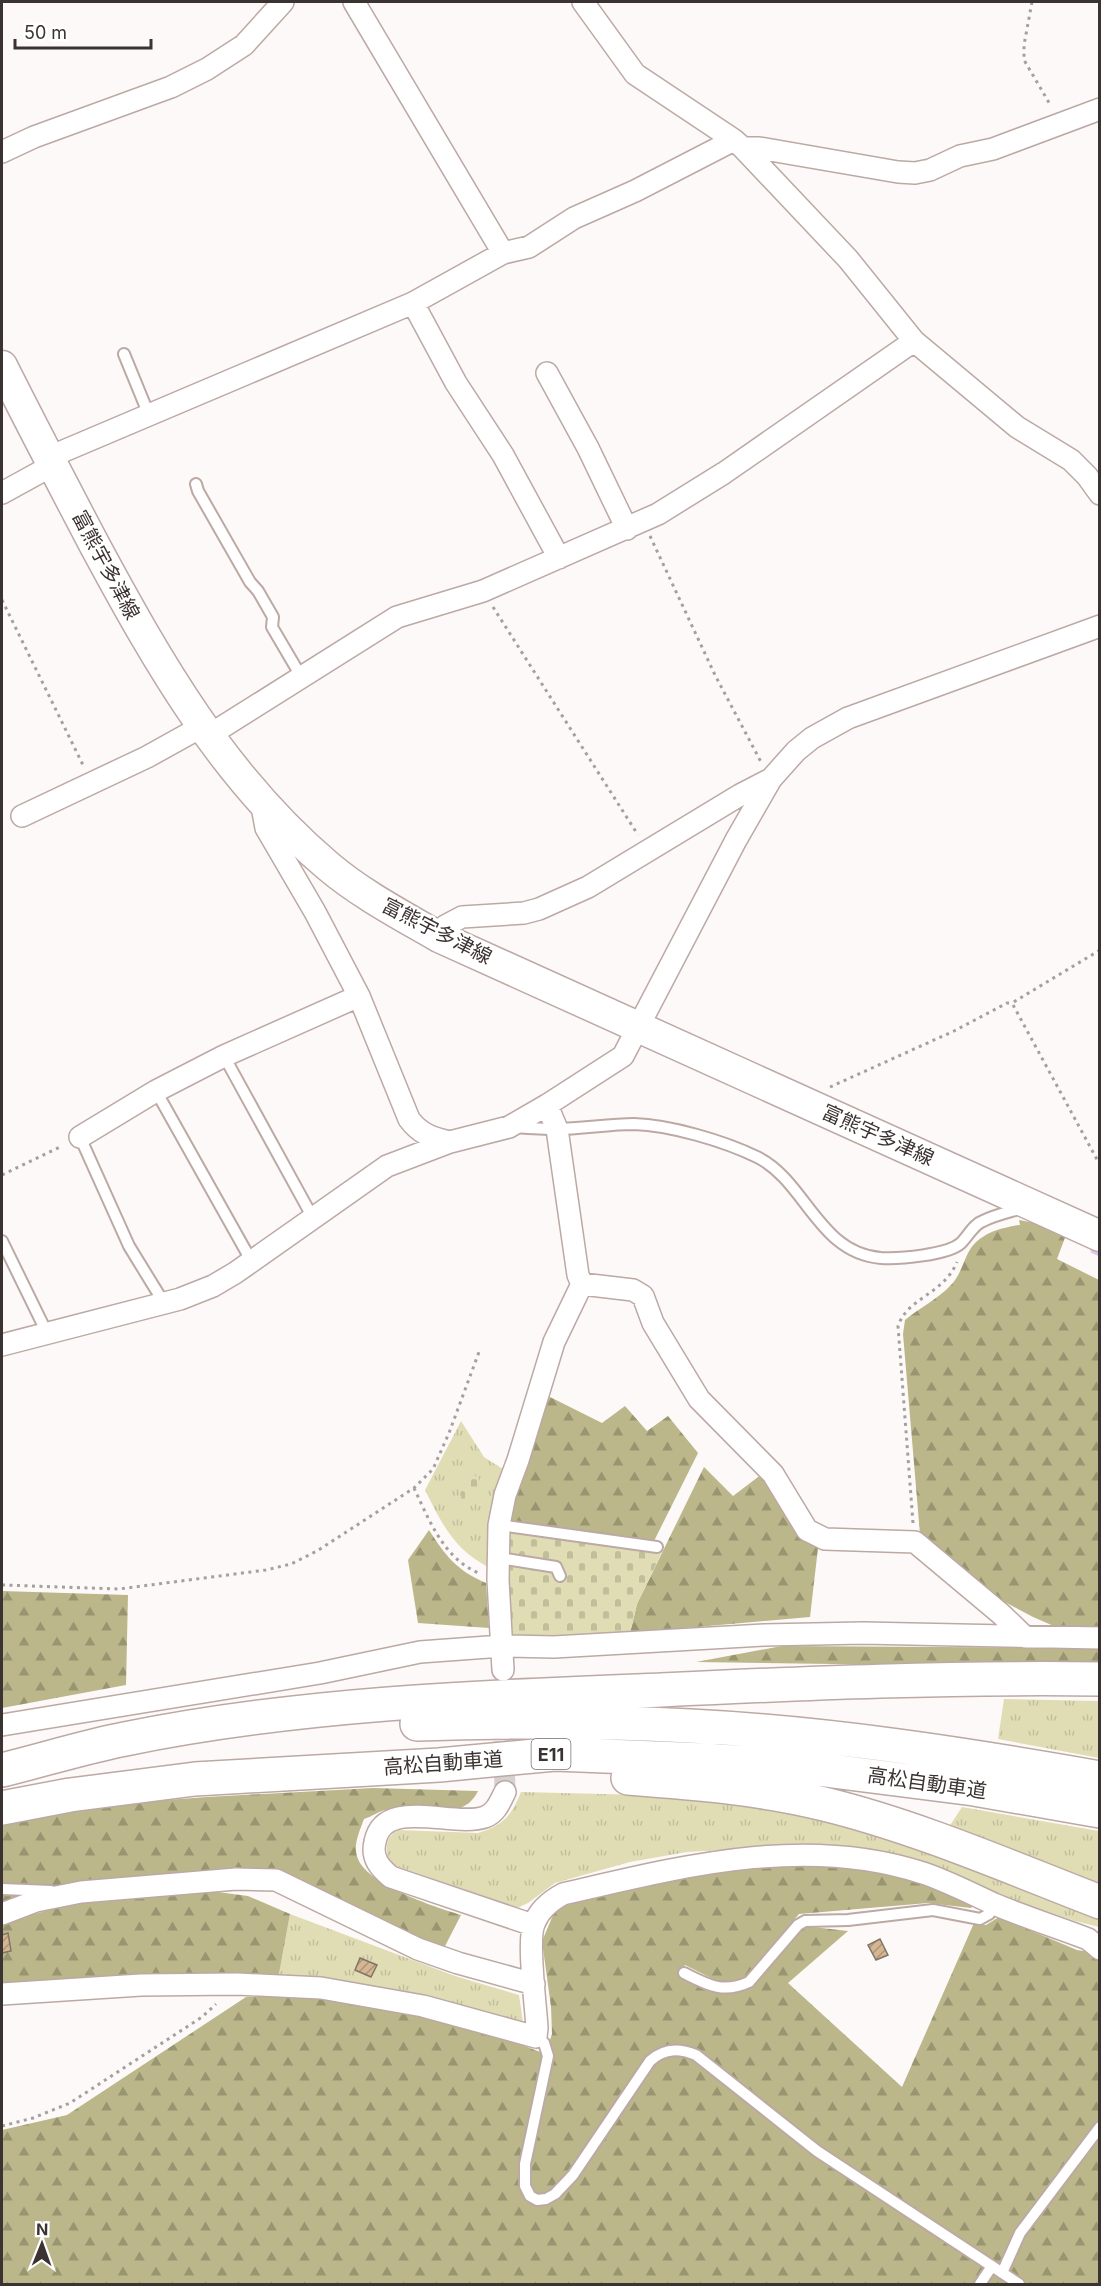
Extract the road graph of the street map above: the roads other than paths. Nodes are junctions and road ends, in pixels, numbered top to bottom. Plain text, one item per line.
1 (283, 2) edge
2 (354, 2) edge
3 (583, 2) edge
4 (1100, 109) edge
5 (738, 144) junction
6 (2, 152) edge
7 (503, 253) junction
8 (413, 303) junction
9 (914, 341) junction
10 (124, 354) dead end
11 (2, 366) edge
12 (547, 373) dead end
13 (149, 415) junction
14 (51, 462) junction
15 (196, 484) dead end
16 (2, 493) edge
17 (1100, 494) edge
18 (635, 526) junction
19 (559, 558) junction
20 (1100, 626) edge
21 (302, 678) junction
22 (205, 731) junction
23 (771, 779) junction
24 (261, 801) junction
25 (22, 816) dead end
26 (439, 937) junction
27 (359, 996) junction
28 (639, 1027) junction
29 (224, 1056) junction
30 (156, 1091) junction
31 (548, 1105) junction
32 (509, 1127) junction
33 (556, 1130) junction
34 (80, 1137) joint
35 (450, 1142) junction
36 (1032, 1205) junction
37 (313, 1218) junction
38 (1100, 1236) edge
39 (2, 1241) edge
40 (252, 1262) junction
41 (582, 1284) junction
42 (164, 1303) junction
43 (46, 1333) junction
44 (2, 1345) edge
45 (499, 1525) junction
46 (657, 1547) dead end
47 (499, 1558) junction
48 (560, 1576) dead end
49 (1024, 1637) junction
50 (1100, 1638) edge
51 (502, 1646) junction
52 (503, 1670) dead end
53 (1100, 1679) edge
54 (2, 1725) edge
55 (439, 1765) junction
56 (2, 1771) edge
57 (1100, 1778) edge
58 (505, 1792) tunnel mouth
59 (2, 1808) edge
60 (1100, 1811) edge
61 (2, 1890) edge
62 (81, 1892) junction
63 (1100, 1902) edge
64 (994, 1904) junction
65 (2, 1914) edge
66 (533, 1925) junction
67 (1096, 1942) edge
68 (684, 1973) dead end
69 (534, 1984) junction
70 (2, 1994) edge
71 (536, 2037) junction
72 (1100, 2127) edge
73 (992, 2266) junction
74 (1002, 2273) junction
75 (980, 2284) edge
76 (1019, 2284) edge

1 - 6 street
2 - 7 street
3 - 5 street
4 - 5 street
5 - 7 street
5 - 9 street
7 - 8 street
8 - 13 street
8 - 19 street
9 - 17 street
9 - 18 street
10 - 13 lane
11 - 14 main road, 富熊宇多津線
12 - 18 street
13 - 14 street
14 - 16 street
14 - 22 main road, 富熊宇多津線
15 - 21 lane
18 - 19 street
19 - 21 street
20 - 23 street
21 - 22 street
22 - 24 main road, 富熊宇多津線
22 - 25 street
23 - 26 street
23 - 28 street
24 - 26 main road, 富熊宇多津線
24 - 27 street
26 - 28 main road, 富熊宇多津線
27 - 29 street
27 - 35 street
28 - 31 street
28 - 36 main road, 富熊宇多津線
29 - 30 street
29 - 37 lane
30 - 34 street
30 - 40 lane
31 - 32 street
31 - 33 street
32 - 33 lane
32 - 35 street
33 - 36 lane
33 - 41 street
34 - 42 lane
35 - 37 street
36 - 38 main road, 富熊宇多津線
37 - 40 street
39 - 43 lane
40 - 42 street
41 - 45 street
41 - 49 street
42 - 43 street
43 - 44 street
45 - 46 lane
45 - 47 street
47 - 48 lane
47 - 51 street
49 - 50 street
49 - 51 street
51 - 52 street
51 - 54 street
53 - 56 highway
55 - 59 highway, 高松自動車道 / E11
55 - 60 highway, 高松自動車道 / E11
55 - 63 highway
56 - 57 highway, 高松自動車道 / E11
58 - 66 street
61 - 62 lane
62 - 65 street
62 - 69 street
64 - 66 street
64 - 67 street
64 - 68 lane
66 - 69 street
69 - 71 street
70 - 71 street
71 - 73 lane
72 - 74 lane
73 - 74 lane
73 - 75 lane
74 - 76 lane

